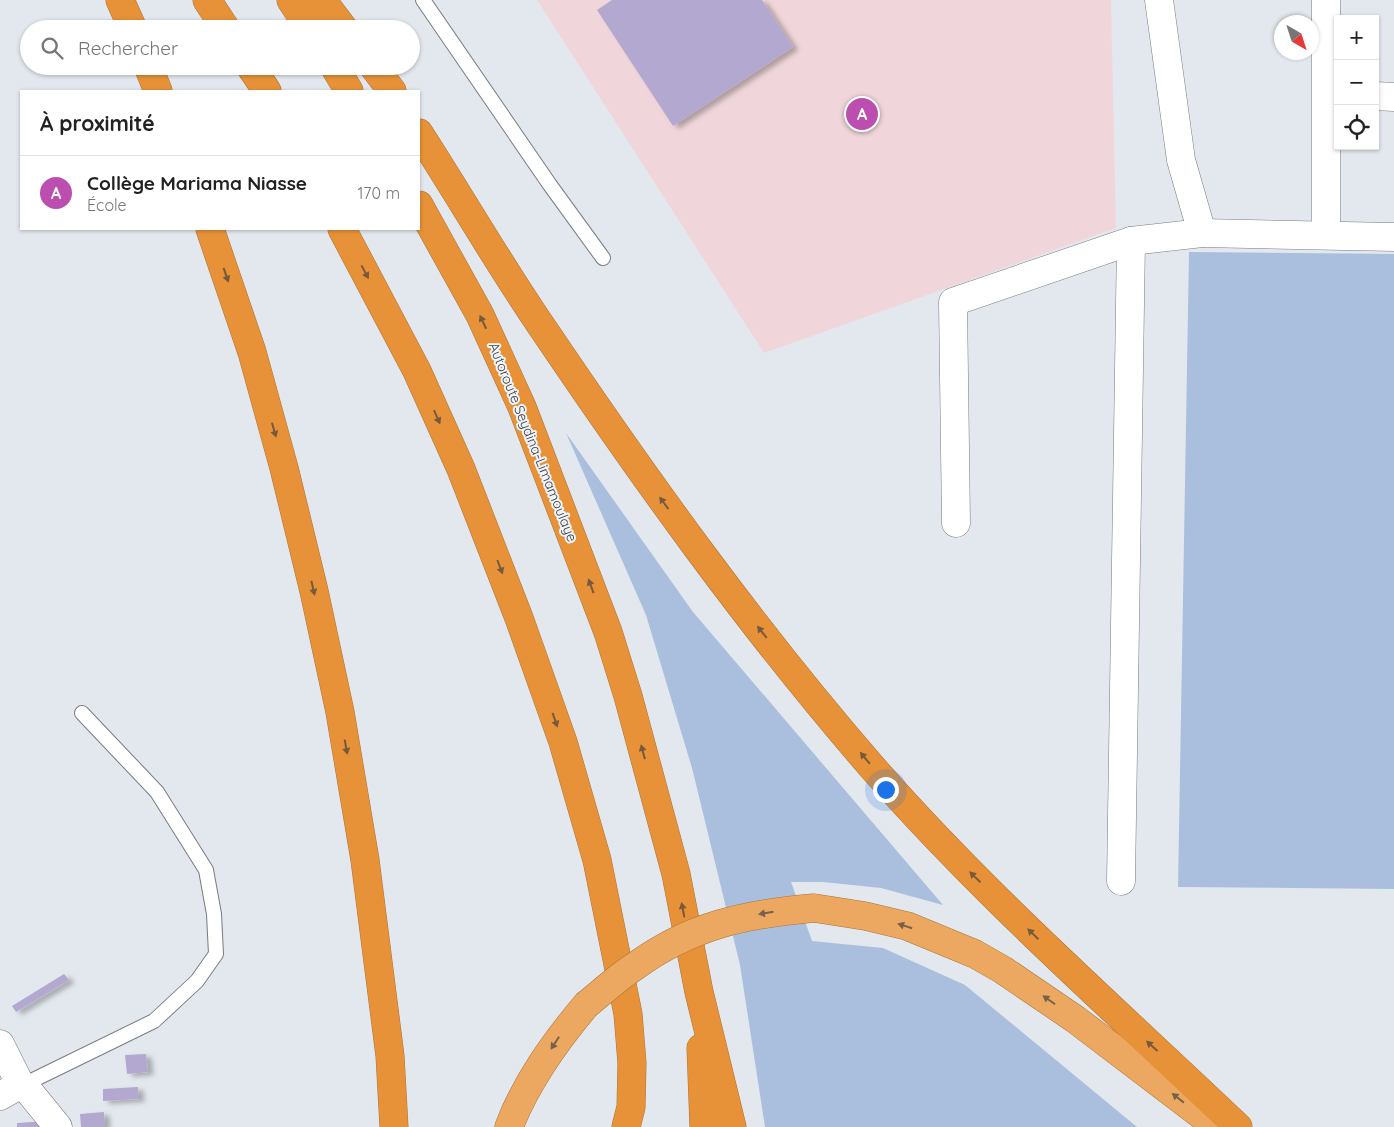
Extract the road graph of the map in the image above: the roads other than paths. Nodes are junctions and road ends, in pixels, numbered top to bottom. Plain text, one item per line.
1 (120, 0) edge
2 (207, 0) edge
3 (291, 0) edge
4 (322, 0) edge
5 (423, 0) edge
6 (1159, 0) edge
7 (1326, 0) edge
8 (129, 20) edge
9 (220, 20) edge
10 (304, 20) edge
11 (337, 20) edge
12 (152, 75) edge
13 (256, 75) edge
14 (339, 75) edge
15 (380, 75) edge
16 (158, 90) edge
17 (265, 90) edge
18 (348, 90) edge
19 (391, 90) edge
20 (1332, 96) edge
21 (1379, 96) edge
22 (1394, 97) edge
23 (420, 135) edge
24 (420, 207) edge
25 (210, 230) edge
26 (343, 230) edge
27 (1202, 233) junction
28 (1326, 235) junction
29 (1394, 237) edge
30 (1131, 241) junction
31 (603, 258) dead end
32 (956, 523) dead end
33 (82, 714) dead end
34 (1120, 881) dead end
35 (699, 992) junction
36 (0, 1044) edge
37 (11, 1091) edge
38 (58, 1127) edge
39 (394, 1127) edge
40 (509, 1127) edge
41 (626, 1127) edge
42 (704, 1127) edge
43 (732, 1127) edge
44 (1218, 1127) edge
45 (1238, 1127) edge

1 - 8 highway
2 - 9 highway
3 - 10 highway
4 - 11 highway
5 - 31 lane
6 - 27 street
7 - 20 street
12 - 16 highway
13 - 17 highway
14 - 18 highway
15 - 19 highway
20 - 28 street
21 - 22 street
45 -> 23 highway
35 -> 24 highway, Autoroute Seydina-Limamoulaye
25 -> 39 highway
26 -> 41 highway
27 - 28 street
27 - 30 street
28 - 29 street
30 - 32 street
30 - 34 street
33 - 37 lane
35 - 42 highway
35 - 43 highway
36 - 37 street
37 - 38 street
44 -> 40 highway, bridge

